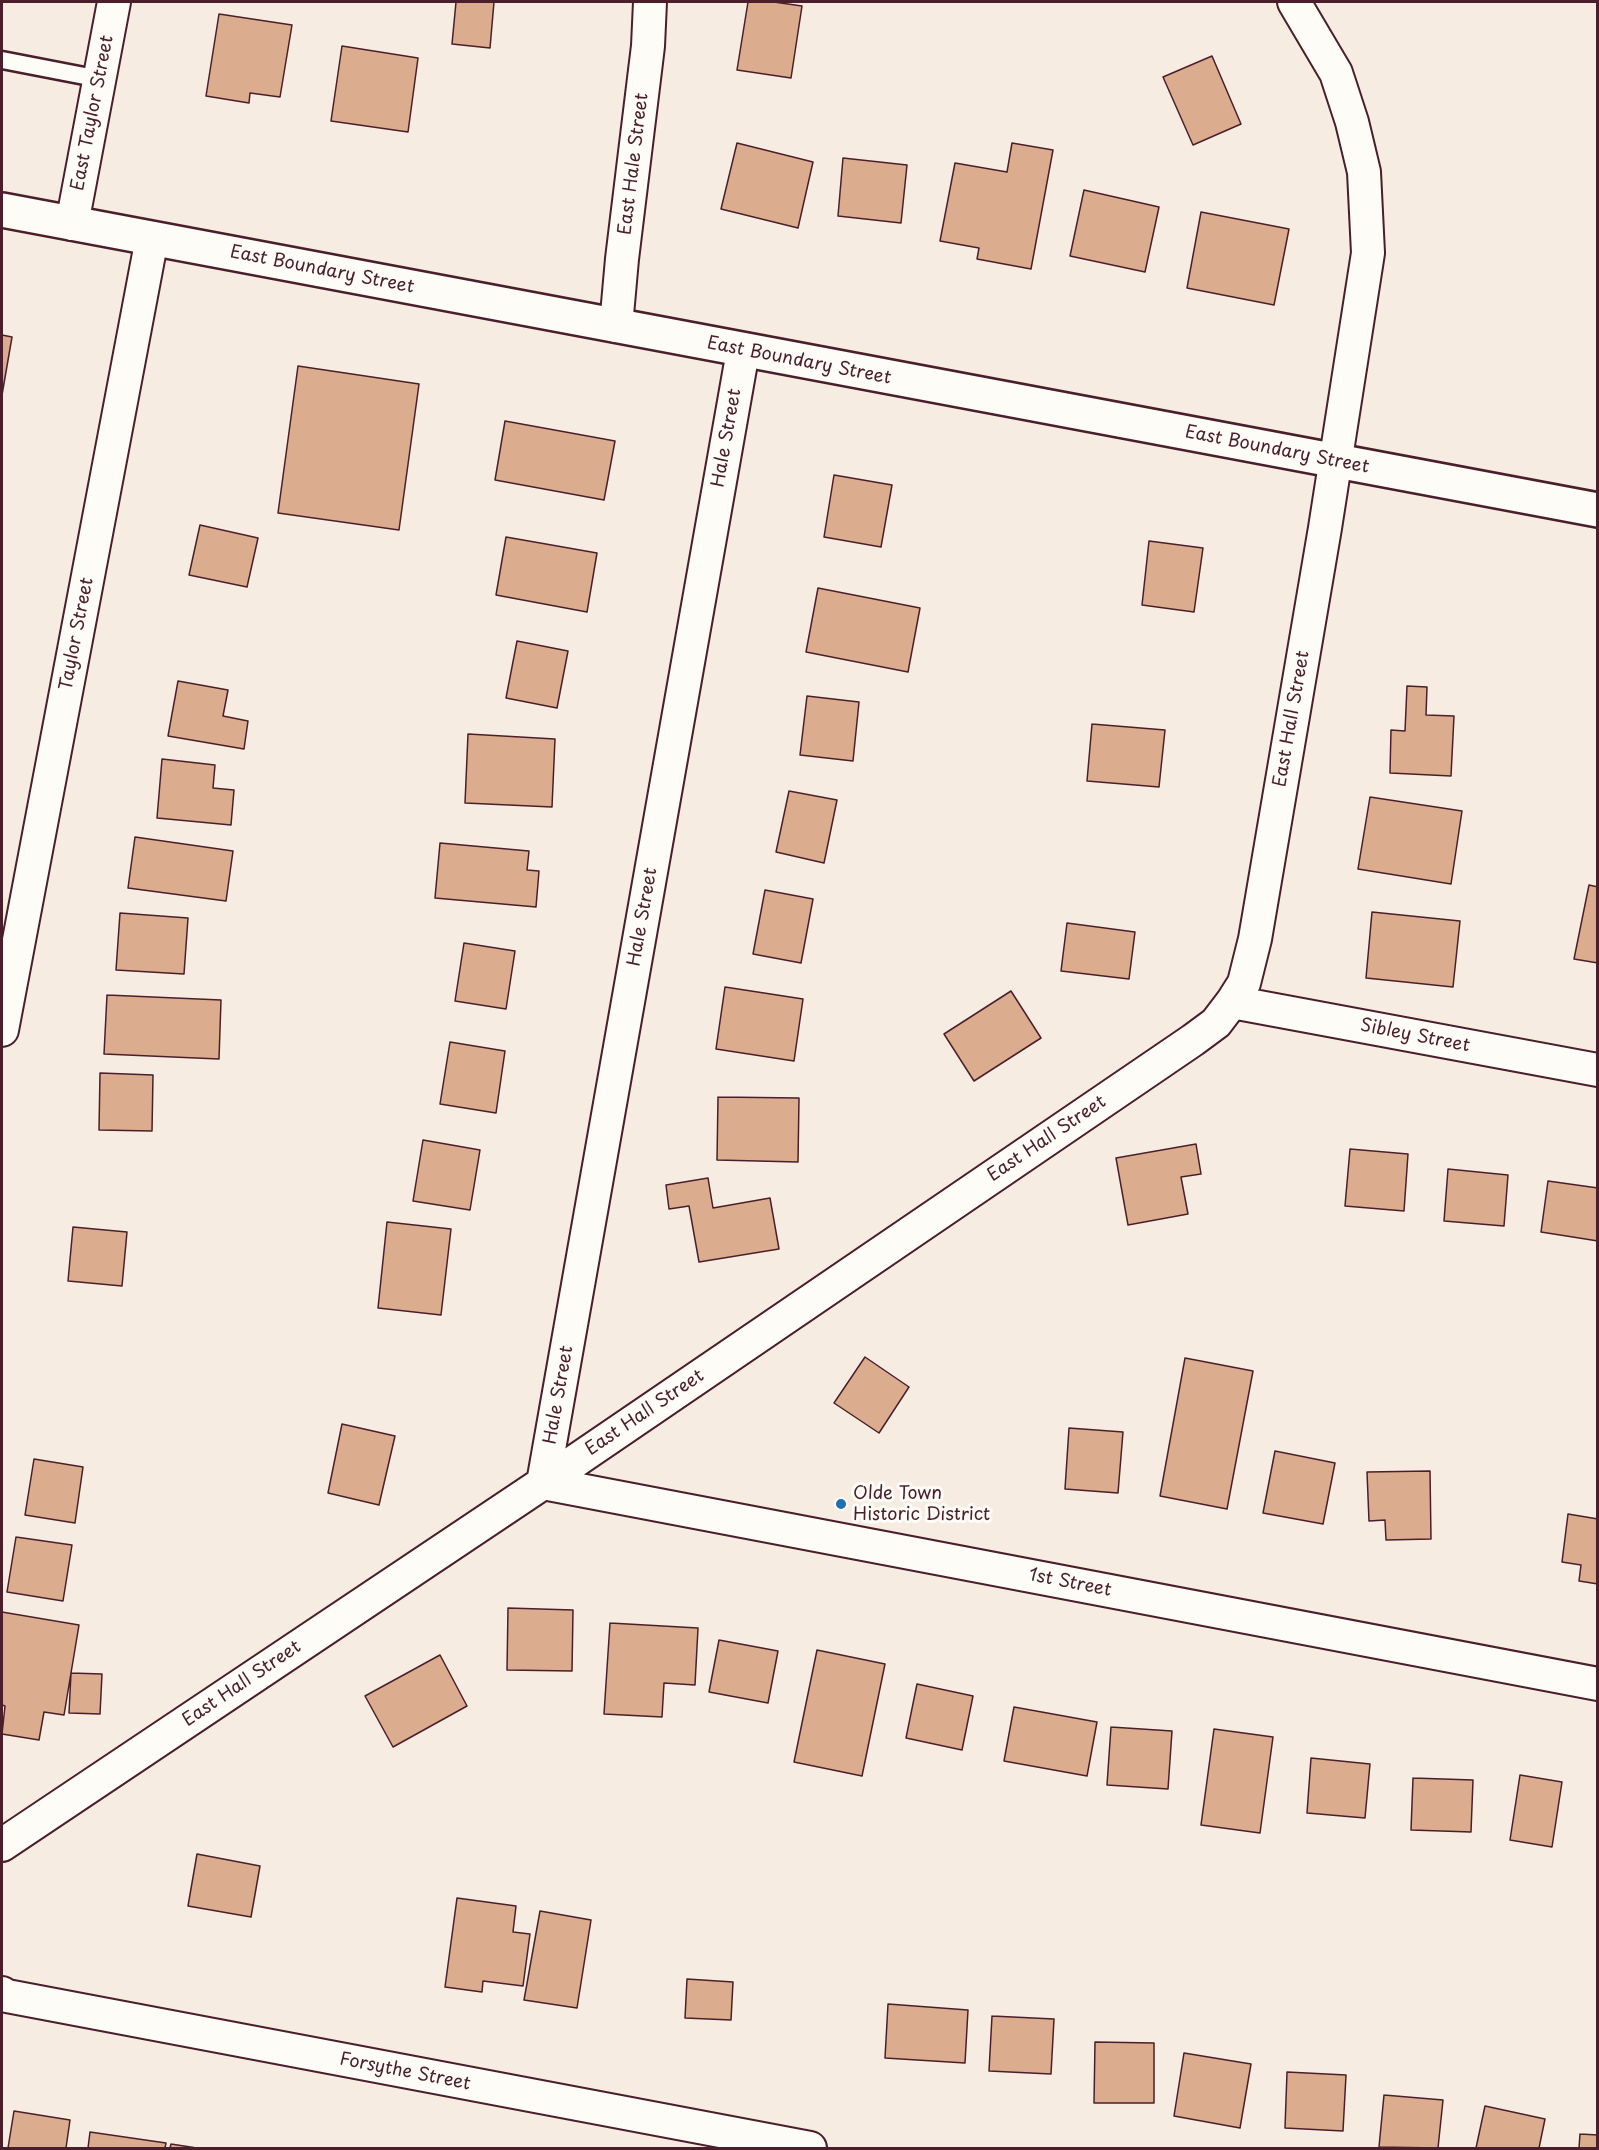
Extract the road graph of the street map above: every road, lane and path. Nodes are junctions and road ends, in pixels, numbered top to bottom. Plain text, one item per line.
1 (114, 2) edge
2 (650, 2) edge
3 (1294, 2) edge
4 (2, 60) edge
5 (100, 79) junction
6 (2, 210) edge
7 (72, 224) junction
8 (152, 238) junction
9 (616, 326) junction
10 (743, 351) junction
11 (1335, 461) junction
12 (1598, 510) edge
13 (1232, 1002) junction
14 (2, 1030) edge
15 (1598, 1070) edge
16 (543, 1483) junction
17 (1598, 1684) edge
18 (2, 1845) edge
19 (2, 1993) edge
20 (810, 2148) edge

1 - 5 street, East Taylor Street
2 - 9 street, East Hale Street
3 - 11 street, East Hall Street
4 - 5 lane
5 - 7 street, East Taylor Street
6 - 7 main road, East Boundary Street
7 - 8 main road, East Boundary Street
8 - 9 main road, East Boundary Street
8 - 14 street, Taylor Street
9 - 10 main road, East Boundary Street
10 - 11 main road, East Boundary Street
10 - 16 street, Hale Street
11 - 12 main road, East Boundary Street
11 - 13 street, East Hall Street
13 - 15 street, Sibley Street
13 - 16 street, East Hall Street
16 - 17 street, 1st Street
16 - 18 street, East Hall Street
19 - 20 street, Forsythe Street

